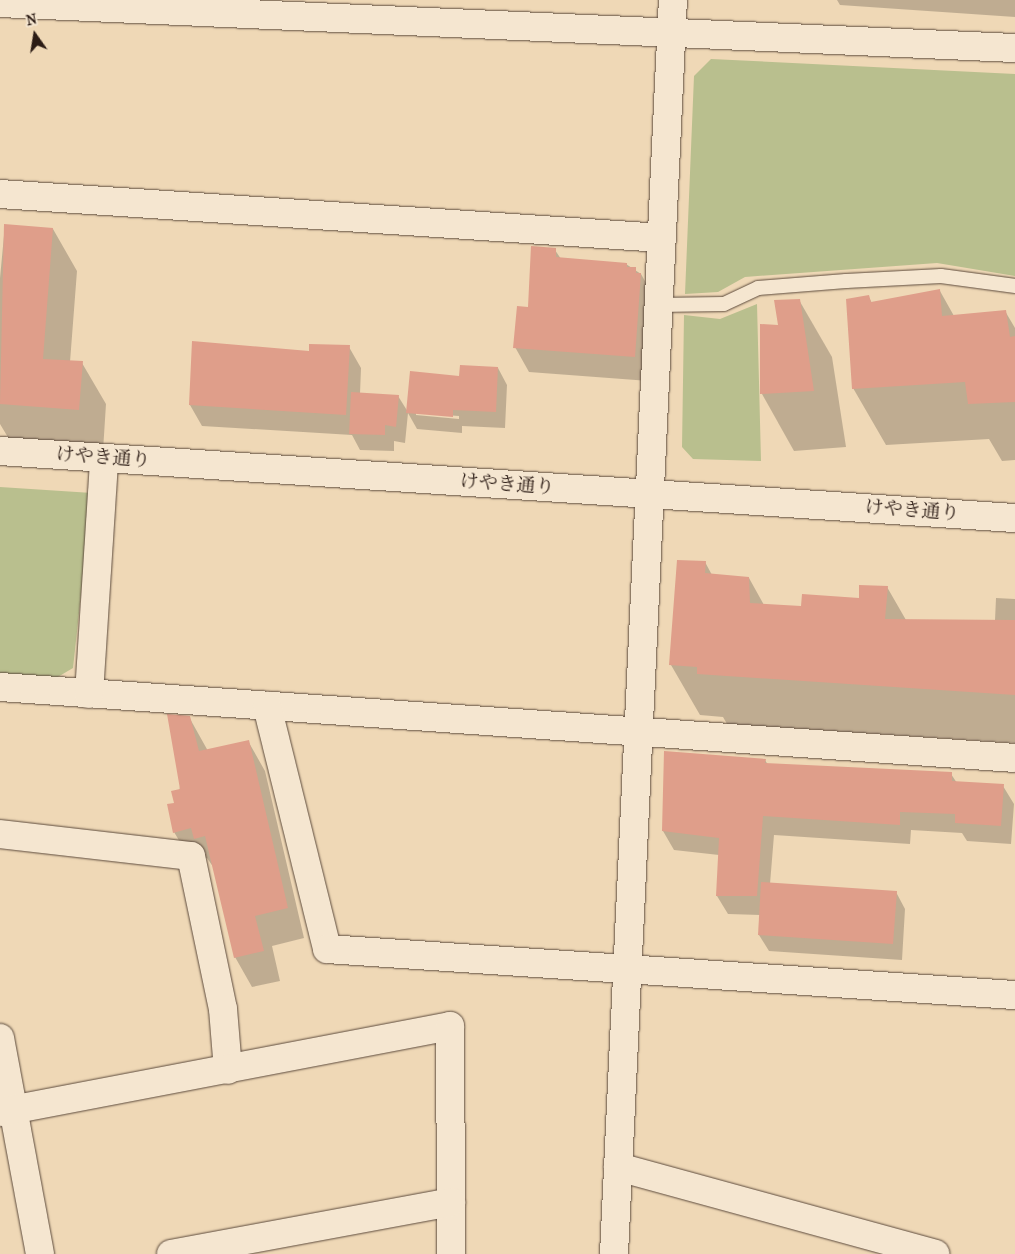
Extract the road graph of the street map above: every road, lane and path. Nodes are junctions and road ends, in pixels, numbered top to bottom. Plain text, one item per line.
1 (673, 0) edge
2 (0, 2) edge
3 (672, 33) junction
4 (1015, 48) edge
5 (0, 194) edge
6 (662, 238) junction
7 (1015, 286) edge
8 (658, 305) junction
9 (0, 451) edge
10 (104, 459) junction
11 (649, 494) junction
12 (1015, 518) edge
13 (0, 687) edge
14 (88, 694) junction
15 (267, 706) junction
16 (638, 733) junction
17 (1015, 758) edge
18 (0, 834) edge
19 (626, 965) junction
20 (1015, 995) edge
21 (0, 1038) edge
22 (228, 1070) junction
23 (7, 1111) edge
24 (618, 1167) junction
25 (451, 1202) junction
26 (40, 1254) edge
27 (171, 1254) edge
28 (450, 1254) edge
29 (614, 1254) edge
30 (935, 1254) edge

1 - 3 street
2 - 3 street
3 - 4 street
3 - 6 street
5 - 6 street
6 - 8 street
7 - 8 lane
8 - 11 street
9 - 10 street, けやき通り
10 - 11 street, けやき通り
10 - 14 street
11 - 12 street, けやき通り
11 - 16 street
13 - 14 street
14 - 15 street
15 - 16 street
15 - 19 street
16 - 17 street
16 - 19 street
18 - 22 street
19 - 20 street
19 - 24 street
21 - 23 street
22 - 23 street
22 - 25 street
23 - 26 street
24 - 29 street
24 - 30 street
25 - 27 street
25 - 28 street

